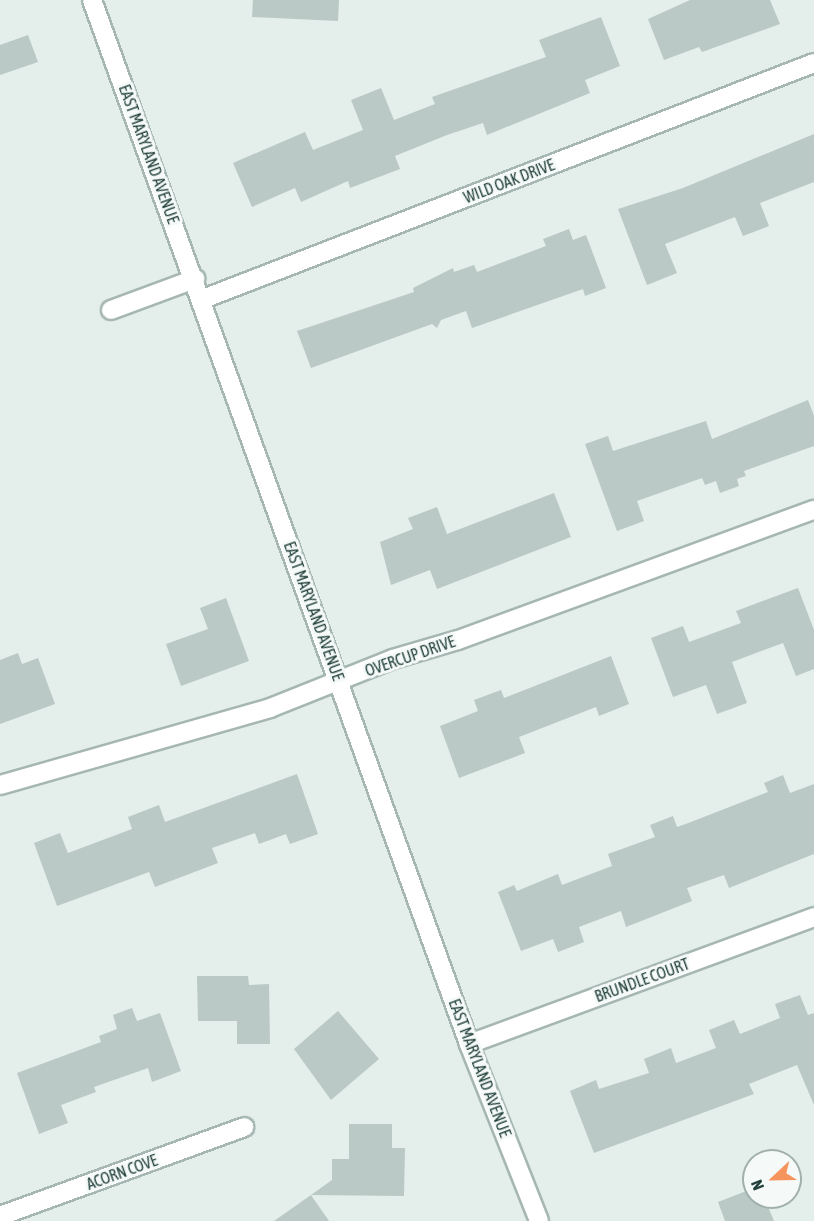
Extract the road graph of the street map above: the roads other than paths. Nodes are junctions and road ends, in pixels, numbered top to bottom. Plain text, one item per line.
1 (92, 0) edge
2 (814, 63) edge
3 (195, 279) junction
4 (203, 299) junction
5 (111, 310) dead end
6 (814, 510) edge
7 (339, 682) junction
8 (0, 785) edge
9 (814, 917) edge
10 (469, 1044) junction
11 (244, 1128) dead end
12 (0, 1216) edge
13 (539, 1221) edge

1 - 3 street, EAST MARYLAND AVENUE
2 - 4 street, WILD OAK DRIVE
3 - 4 street, EAST MARYLAND AVENUE
3 - 5 street
4 - 7 street, EAST MARYLAND AVENUE
6 - 7 street, OVERCUP DRIVE
7 - 8 street, OVERCUP DRIVE
7 - 10 street, EAST MARYLAND AVENUE
9 - 10 street, BRUNDLE COURT
10 - 13 street, EAST MARYLAND AVENUE
11 - 12 street, ACORN COVE

